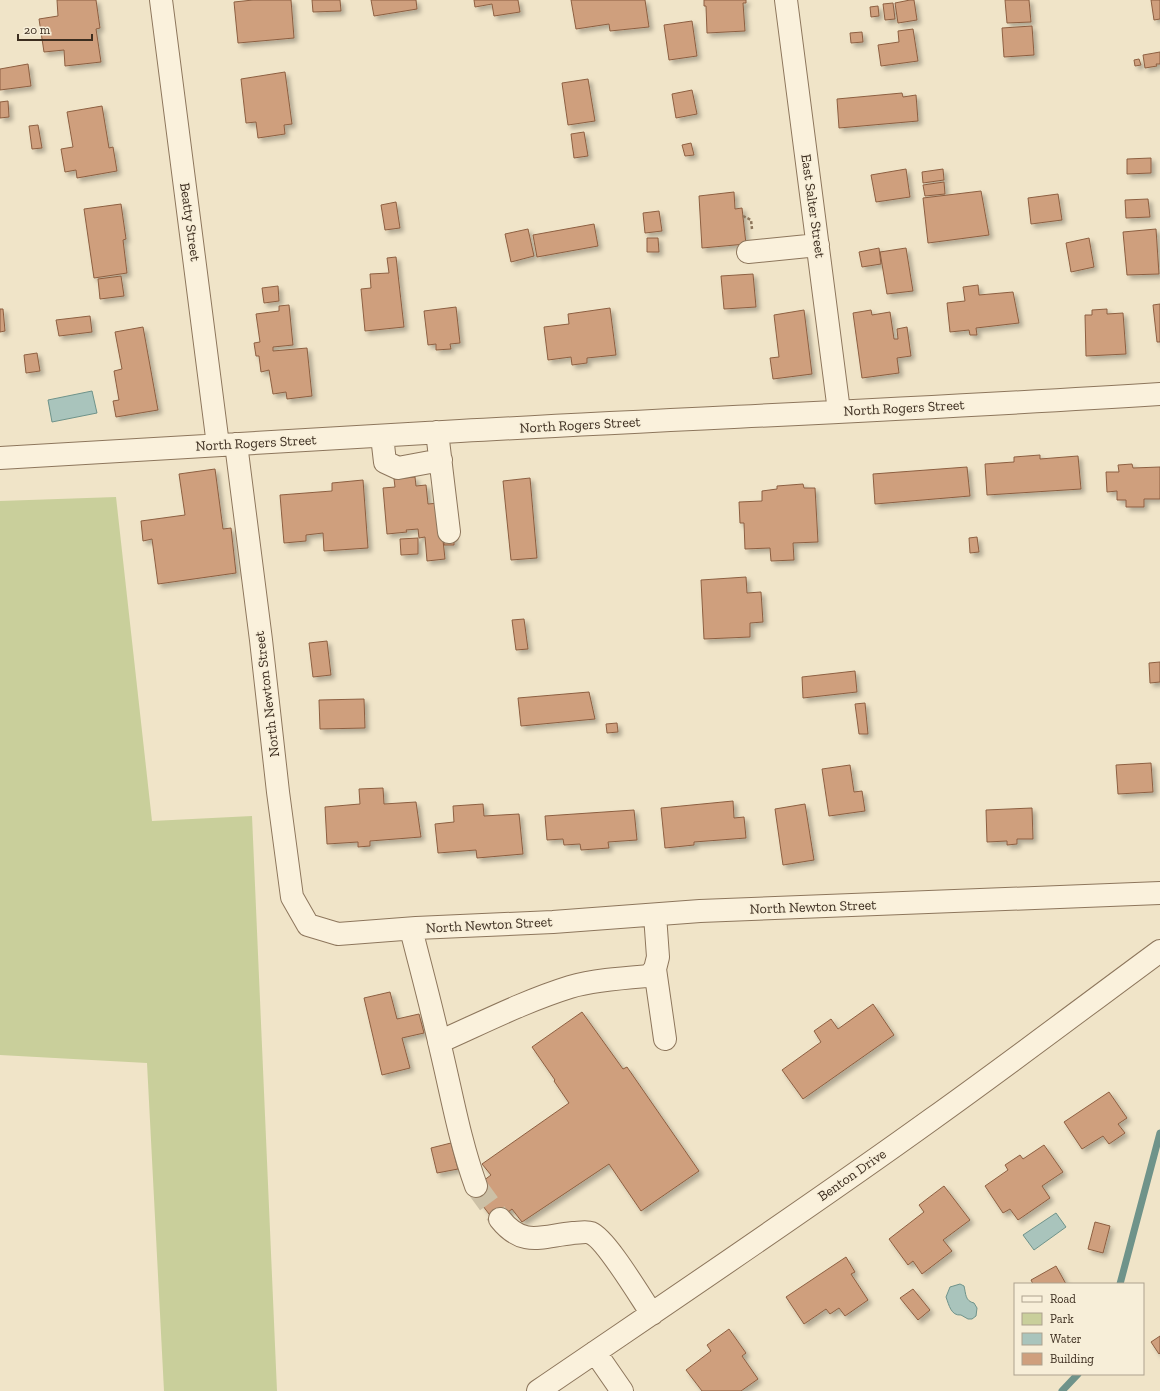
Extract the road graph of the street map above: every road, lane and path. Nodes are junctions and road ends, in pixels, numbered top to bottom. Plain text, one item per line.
1 (160, 0) edge
2 (786, 0) edge
3 (818, 245) junction
4 (748, 252) dead end
5 (1160, 394) edge
6 (839, 412) junction
7 (437, 432) junction
8 (382, 436) junction
9 (227, 444) junction
10 (0, 458) edge
11 (441, 460) junction
12 (449, 532) dead end
13 (1160, 893) edge
14 (655, 915) junction
15 (411, 929) junction
16 (1160, 950) edge
17 (655, 969) junction
18 (665, 1039) dead end
19 (439, 1042) junction
20 (476, 1186) tunnel mouth
21 (500, 1218) tunnel mouth
22 (652, 1314) junction
23 (595, 1352) junction
24 (538, 1391) edge
25 (622, 1391) edge

1 - 9 street, Beatty Street
2 - 3 street, East Salter Street
3 - 4 street
3 - 6 street, East Salter Street
5 - 6 street, North Rogers Street
6 - 7 street, North Rogers Street
7 - 8 street, North Rogers Street
7 - 11 street
8 - 9 street, North Rogers Street
8 - 11 street
9 - 10 street, North Rogers Street
9 - 15 street, North Newton Street
11 - 12 street
13 - 14 street, North Newton Street
14 - 15 street, North Newton Street
14 - 17 street
15 - 19 street
16 - 22 street, Benton Drive
17 - 18 street
17 - 19 street
19 - 20 street
21 - 22 street
22 - 23 street, Benton Drive
23 - 24 street, Benton Drive
23 - 25 street

